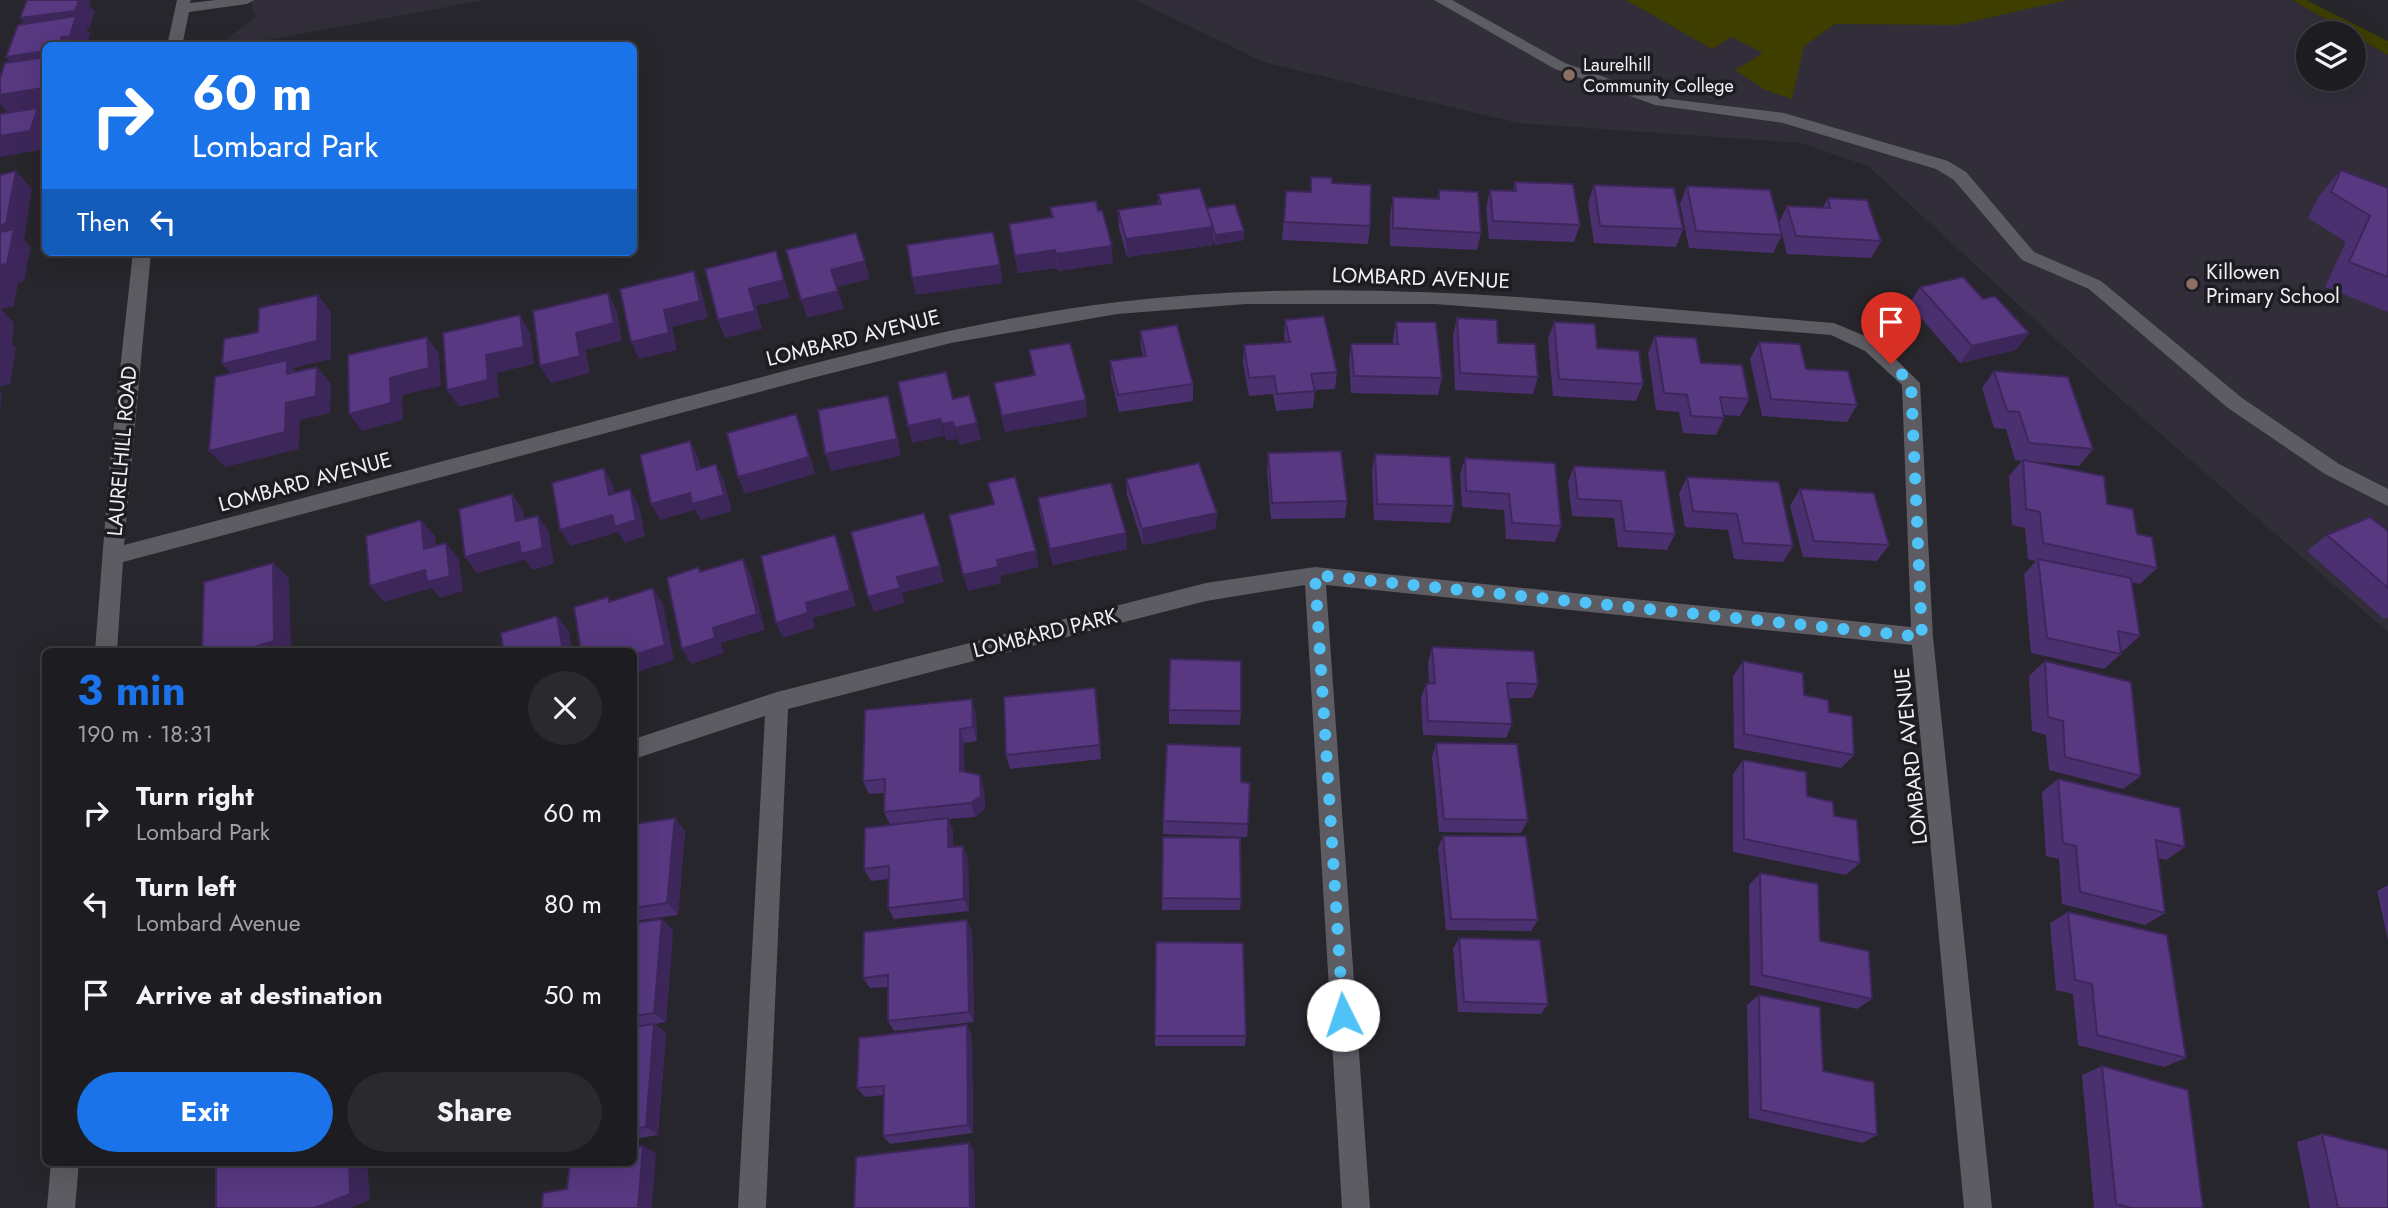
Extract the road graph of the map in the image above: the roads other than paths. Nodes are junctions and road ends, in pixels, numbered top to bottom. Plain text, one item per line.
1 (247, 0) edge
2 (1441, 0) edge
3 (183, 4) edge
4 (175, 42) edge
5 (142, 256) edge
6 (2388, 498) edge
7 (113, 556) junction
8 (1315, 575) junction
9 (1922, 637) junction
10 (106, 648) edge
11 (778, 702) junction
12 (637, 748) edge
13 (65, 1166) edge
14 (61, 1208) edge
15 (752, 1208) edge
16 (1356, 1208) edge
17 (1978, 1208) edge

1 - 3 street
2 - 6 street
3 - 4 street
5 - 7 street, LAURELHILL ROAD
7 - 9 street, LOMBARD AVENUE
7 - 10 street, LAURELHILL ROAD
8 - 9 street, LOMBARD PARK
8 - 11 street, LOMBARD PARK
8 - 16 street
9 - 17 street, LOMBARD AVENUE
11 - 12 street, LOMBARD PARK
11 - 15 street
13 - 14 street

